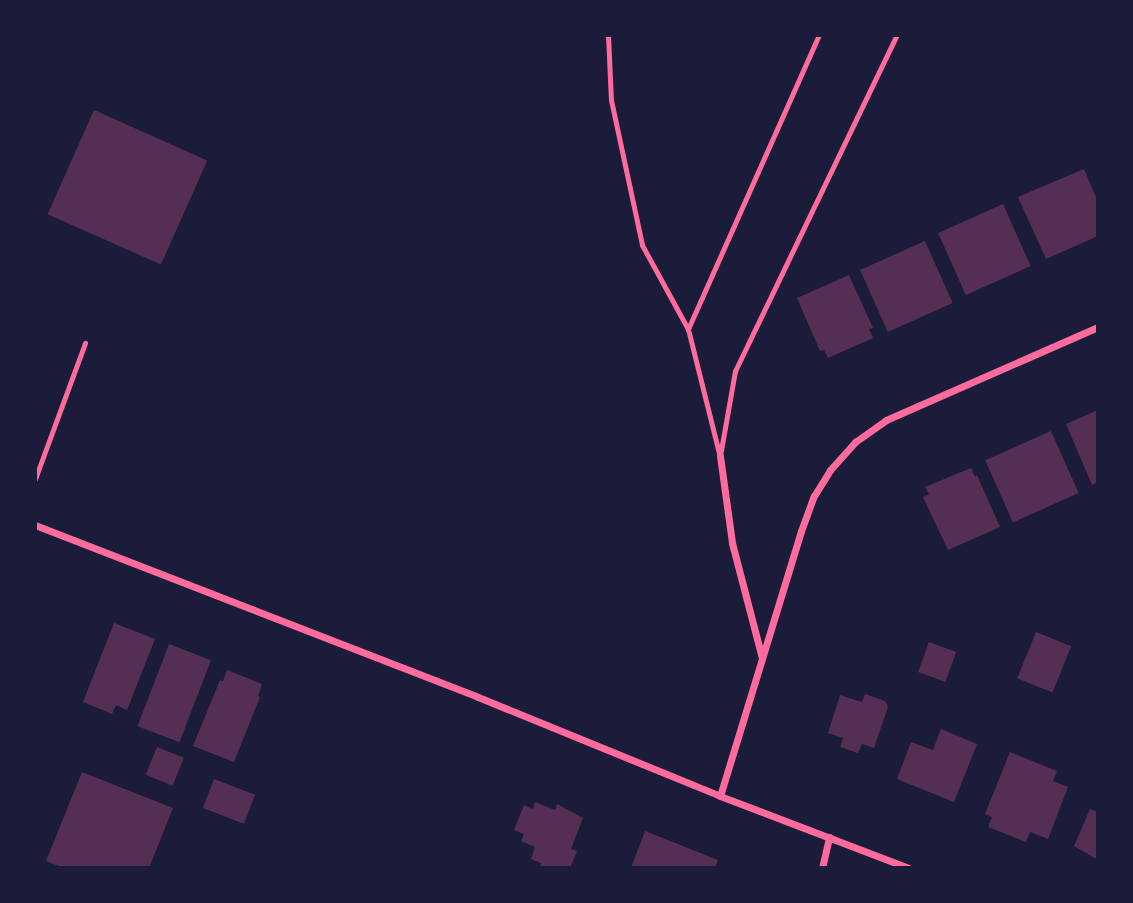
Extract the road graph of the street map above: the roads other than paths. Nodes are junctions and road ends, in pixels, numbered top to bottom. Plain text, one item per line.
1 (608, 35) edge
2 (819, 35) edge
3 (897, 35) edge
4 (1098, 327) edge
5 (688, 329) junction
6 (86, 343) dead end
7 (720, 456) junction
8 (35, 479) edge
9 (35, 525) edge
10 (762, 658) junction
11 (720, 796) junction
12 (829, 837) junction
13 (821, 868) edge
14 (909, 868) edge

1 - 5 lane
2 - 5 lane
3 - 7 lane
4 - 10 street
5 - 7 lane
6 - 8 lane
7 - 10 street
9 - 11 street
10 - 11 street
11 - 12 street
12 - 13 street
12 - 14 street

